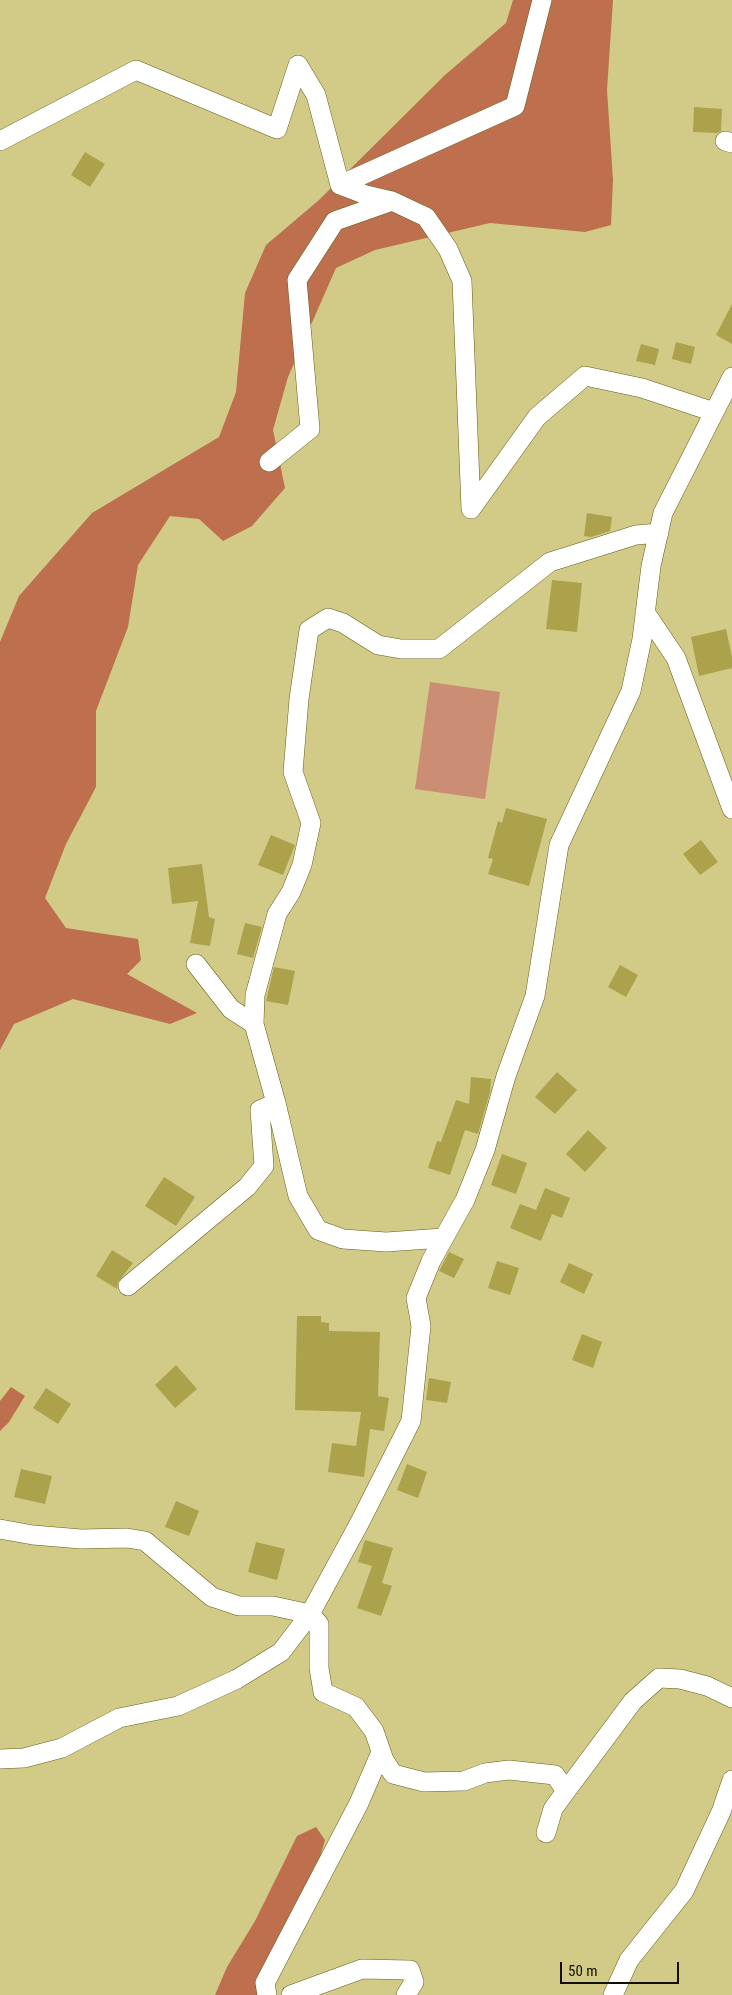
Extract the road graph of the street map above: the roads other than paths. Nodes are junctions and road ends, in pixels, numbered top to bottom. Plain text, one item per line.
1 (542, 0) edge
2 (0, 141) edge
3 (340, 185) junction
4 (392, 201) junction
5 (732, 377) edge
6 (714, 412) junction
7 (269, 462) dead end
8 (659, 533) junction
9 (645, 612) junction
10 (732, 809) edge
11 (196, 964) dead end
12 (254, 1024) junction
13 (276, 1103) junction
14 (443, 1238) junction
15 (128, 1286) dead end
16 (0, 1529) edge
17 (310, 1614) junction
18 (732, 1698) edge
19 (381, 1752) junction
20 (0, 1759) edge
21 (732, 1780) edge
22 (566, 1791) junction
23 (546, 1833) dead end
24 (267, 1995) edge
25 (292, 1995) edge
26 (406, 1995) edge
27 (613, 1995) edge

1 - 3 street
2 - 3 street
3 - 4 street
4 - 6 street
4 - 7 street
5 - 6 street
6 - 8 street
8 - 9 street
8 - 12 street
9 - 10 street
9 - 14 street
11 - 12 street
12 - 13 street
13 - 14 street
13 - 15 street
14 - 17 street
16 - 17 street
17 - 19 street
17 - 20 street
18 - 22 street
19 - 22 street
19 - 24 street
21 - 27 street
22 - 23 street
25 - 26 street

